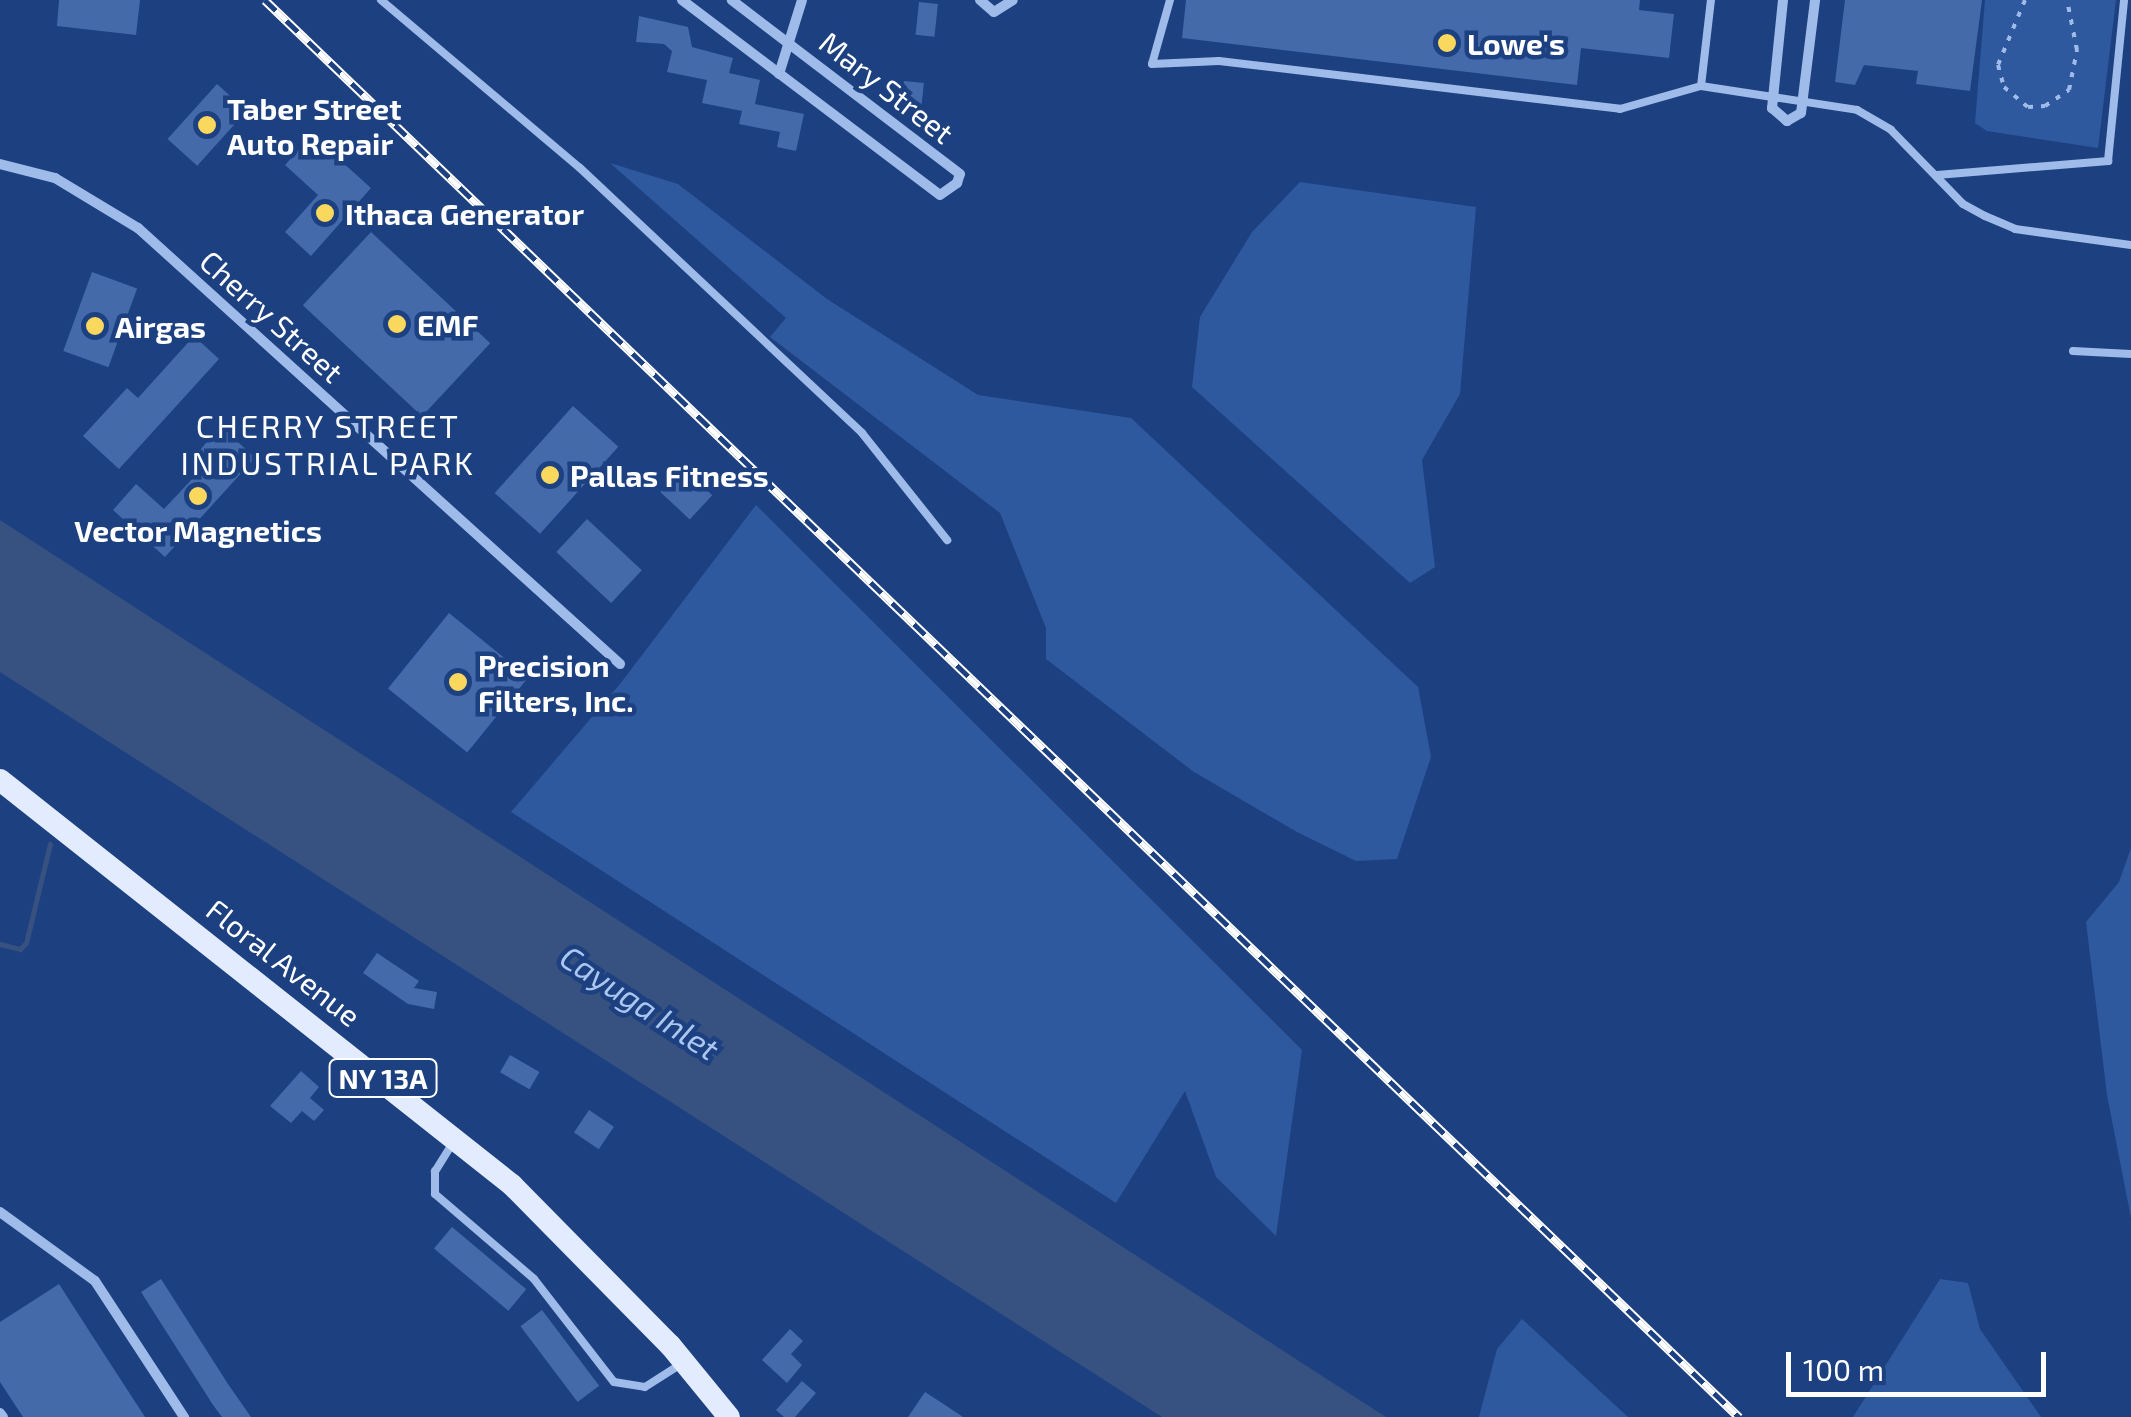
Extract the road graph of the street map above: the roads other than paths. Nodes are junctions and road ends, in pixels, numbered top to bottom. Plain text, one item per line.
1 (381, 0) edge
2 (682, 0) edge
3 (732, 0) edge
4 (802, 0) edge
5 (980, 0) edge
6 (1013, 0) edge
7 (1170, 0) edge
8 (1710, 0) edge
9 (1783, 0) edge
10 (1815, 0) edge
11 (2124, 0) edge
12 (2127, 17) edge
13 (790, 43) junction
14 (779, 74) junction
15 (1701, 86) junction
16 (1772, 97) junction
17 (1803, 101) junction
18 (0, 164) edge
19 (1938, 176) junction
20 (2131, 245) edge
21 (2072, 351) dead end
22 (2131, 354) edge
23 (947, 540) dead end
24 (620, 664) dead end
25 (0, 780) edge
26 (456, 1137) junction
27 (0, 1212) edge
28 (684, 1361) junction
29 (184, 1417) edge
30 (729, 1417) edge

1 - 23 lane
2 - 14 street, Mary Street
3 - 13 street, Mary Street
4 - 13 street, Mary Street
5 - 6 street
7 - 15 lane
8 - 15 lane
9 - 16 street
10 - 17 street
11 - 12 lane
12 - 19 lane
13 - 14 street, Mary Street
13 - 14 street, Mary Street
15 - 16 lane
16 - 17 lane
16 - 17 street
17 - 19 lane
18 - 24 street, Cherry Street
19 - 20 lane
21 - 22 lane
25 - 26 main road, Floral Avenue / NY 13A
26 - 28 main road, Floral Avenue / NY 13A
26 - 28 lane
27 - 29 street
28 - 30 main road, Floral Avenue / NY 13A

